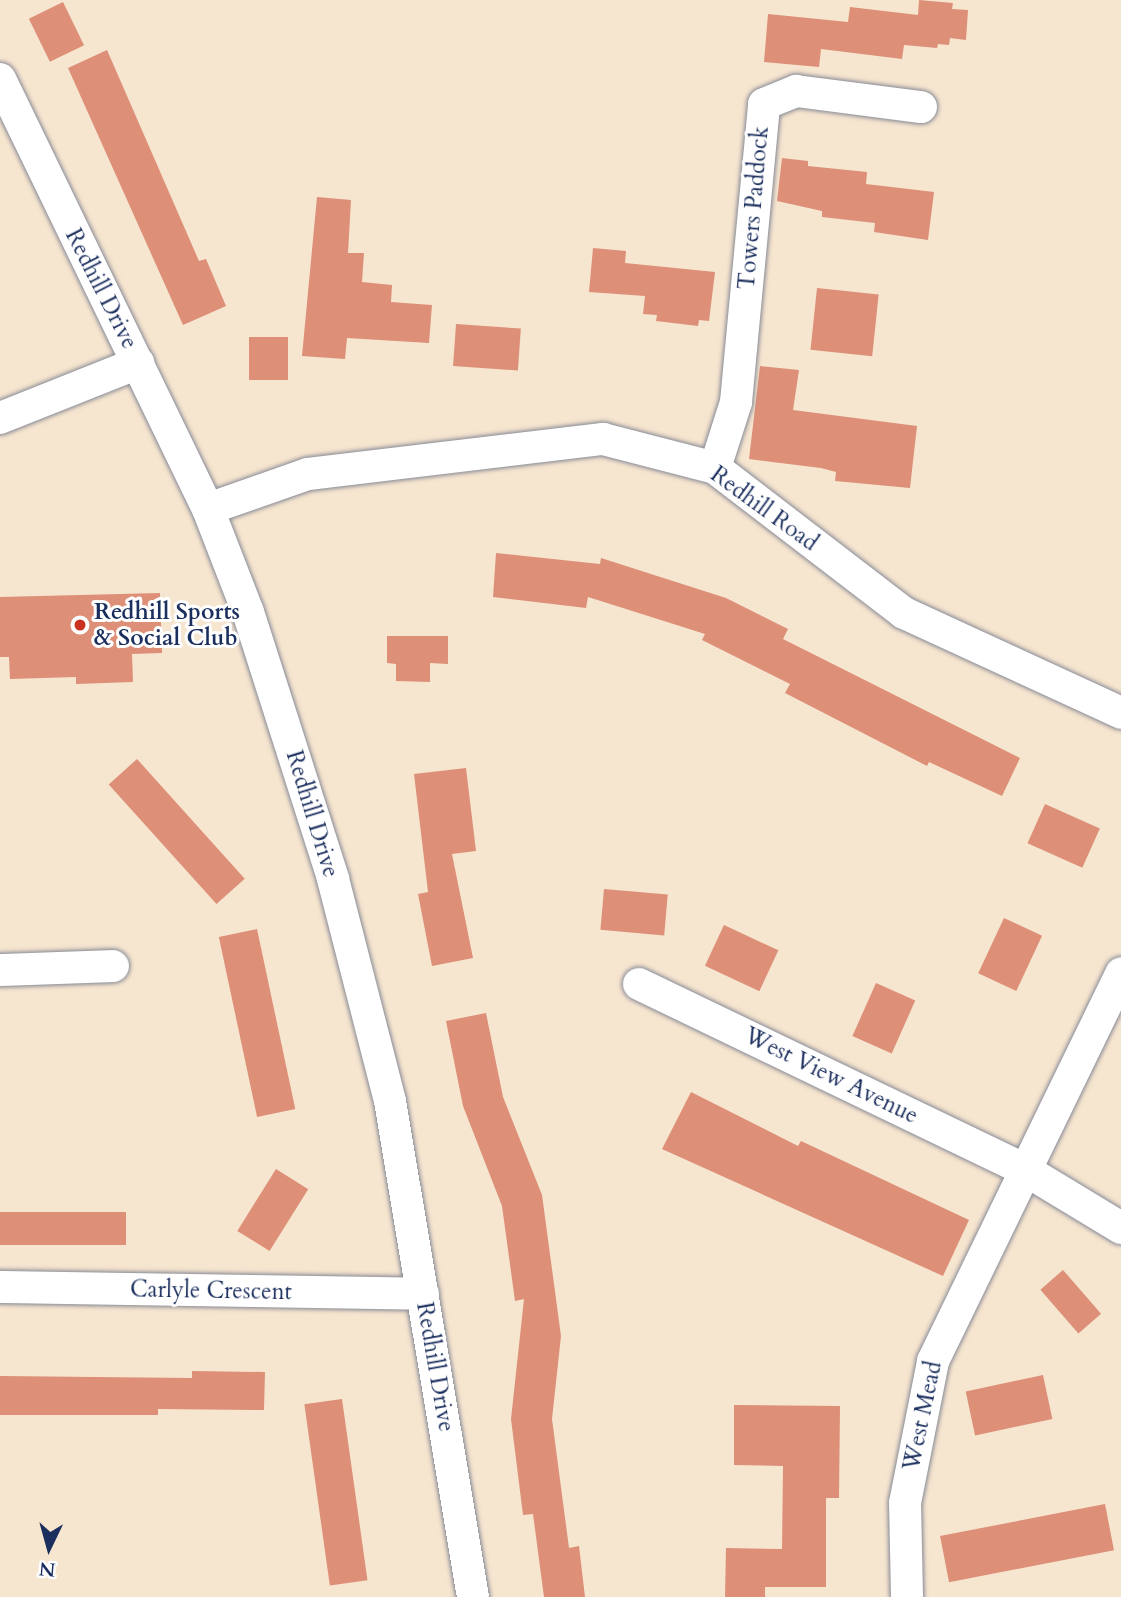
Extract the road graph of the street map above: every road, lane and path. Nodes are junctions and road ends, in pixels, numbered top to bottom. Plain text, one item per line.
1 (0, 79) edge
2 (921, 107) dead end
3 (138, 363) junction
4 (0, 418) edge
5 (715, 468) junction
6 (208, 509) junction
7 (1121, 713) edge
8 (113, 966) dead end
9 (0, 970) edge
10 (1121, 973) edge
11 (639, 984) dead end
12 (1022, 1168) junction
13 (1121, 1227) edge
14 (0, 1287) edge
15 (422, 1294) junction
16 (473, 1597) edge
17 (907, 1597) edge

1 - 3 street, Redhill Drive
2 - 5 street, Towers Paddock
3 - 4 street
3 - 6 street, Redhill Drive
5 - 6 street, Redhill Road
5 - 7 street, Redhill Road
6 - 15 street, Redhill Drive
8 - 9 street
10 - 12 street, West Mead
11 - 12 street, West View Avenue
12 - 13 street
12 - 17 street, West Mead
14 - 15 street, Carlyle Crescent
15 - 16 street, Redhill Drive

